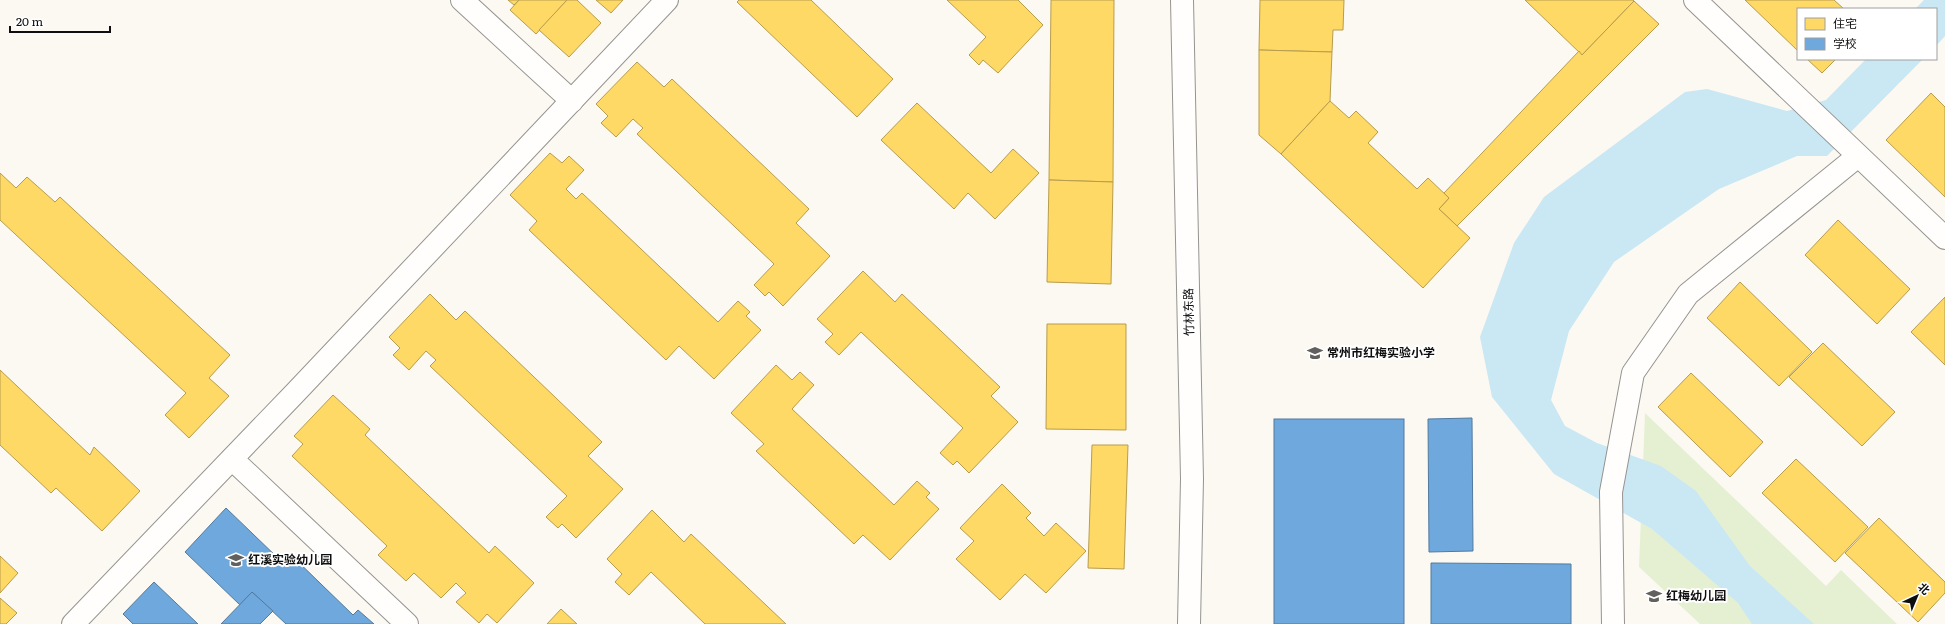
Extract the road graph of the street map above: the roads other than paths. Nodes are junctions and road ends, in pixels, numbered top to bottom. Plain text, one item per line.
1 (462, 0) edge
2 (667, 0) edge
3 (1182, 0) edge
4 (1695, 0) edge
5 (572, 101) junction
6 (1858, 156) junction
7 (1945, 238) edge
8 (232, 459) junction
9 (73, 624) edge
10 (407, 624) edge
11 (1189, 624) edge
12 (1613, 624) edge

1 - 5 street
2 - 5 street
3 - 11 street, 竹林东路
4 - 6 street
5 - 8 street
6 - 7 street
6 - 12 street
8 - 9 street
8 - 10 street

